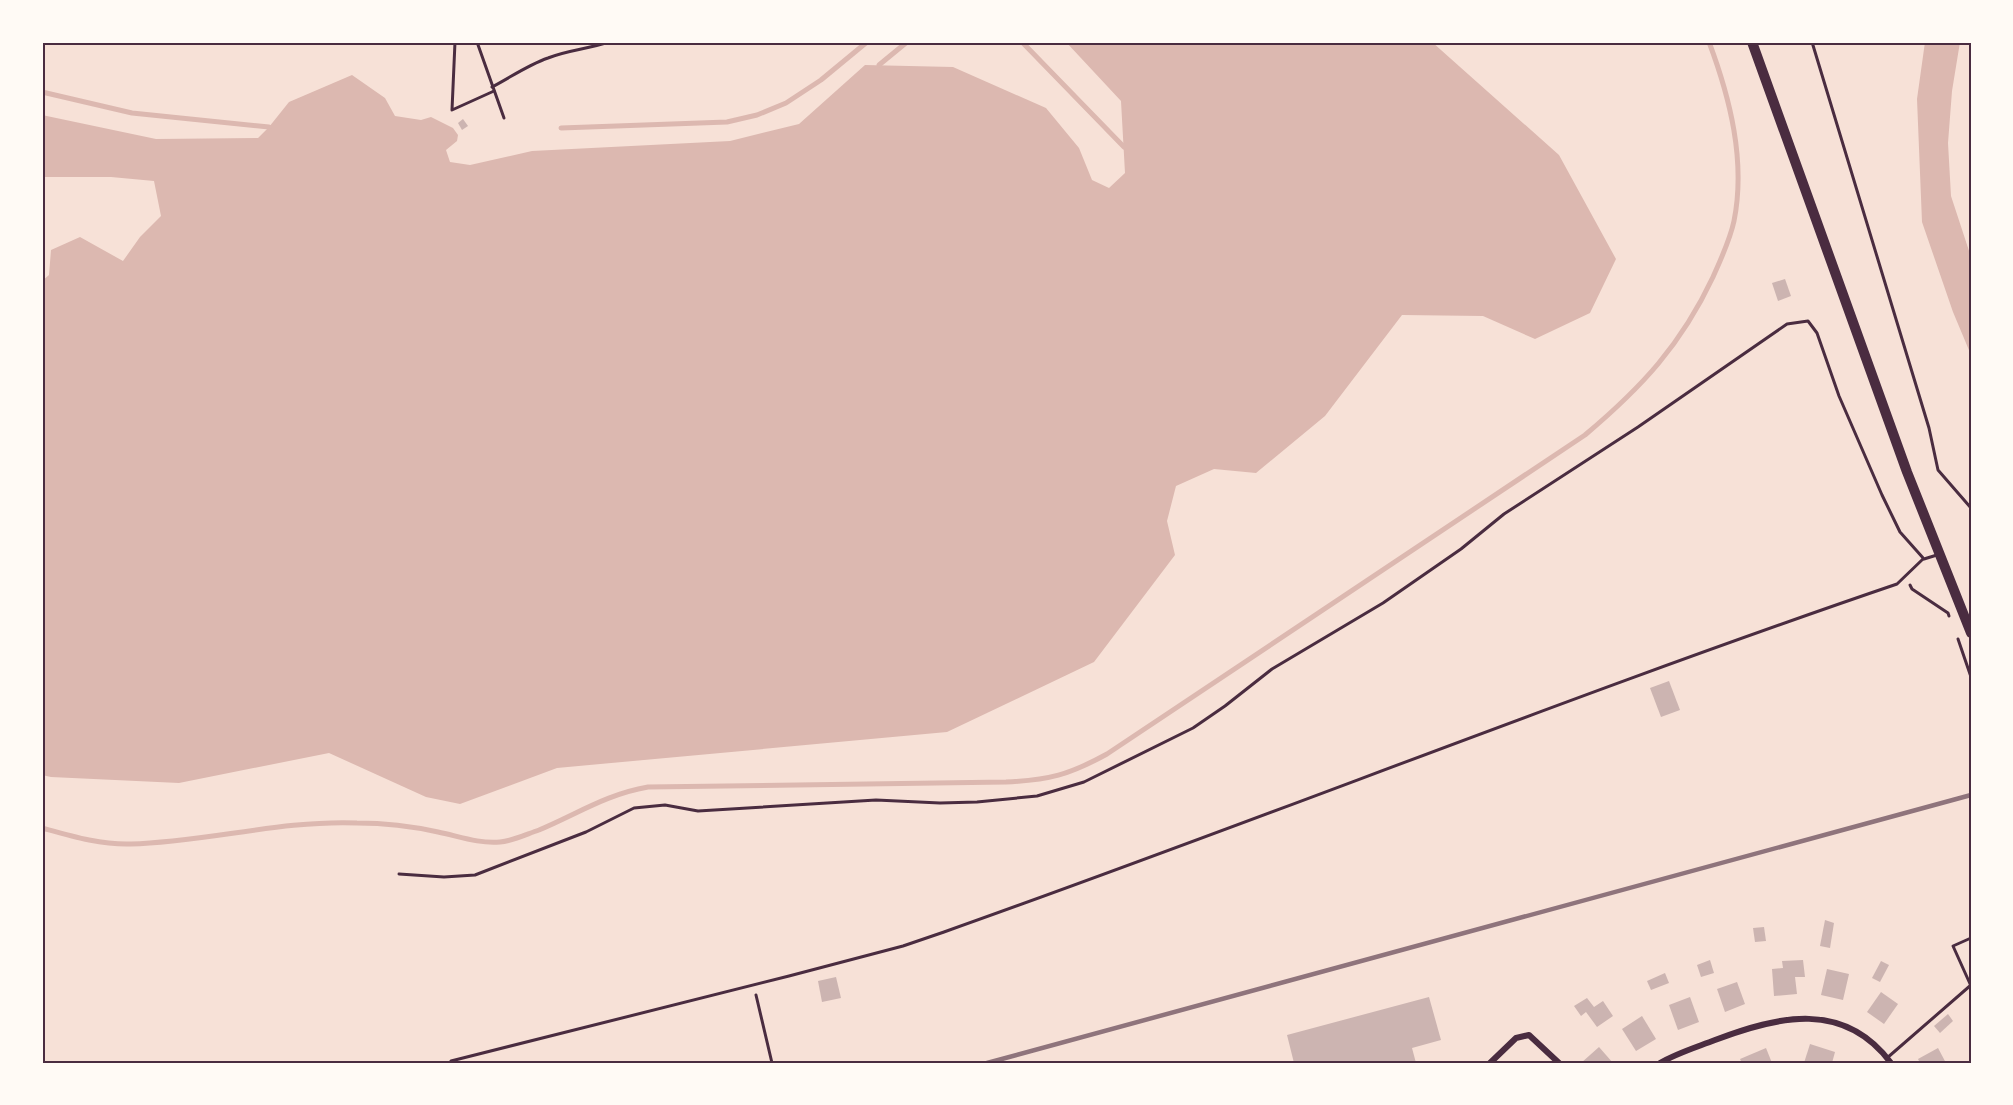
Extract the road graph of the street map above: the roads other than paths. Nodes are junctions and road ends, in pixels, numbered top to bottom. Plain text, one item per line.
1 (1752, 42) edge
2 (1939, 555) junction
3 (1924, 559) junction
4 (1971, 633) edge
5 (399, 874) dead end
6 (1971, 938) edge
7 (1971, 986) edge
8 (1889, 1060) edge
9 (451, 1061) dead end
10 (1490, 1063) edge
11 (1559, 1063) edge
12 (1660, 1063) edge

1 - 2 main road
2 - 3 lane
2 - 4 main road
3 - 5 lane
3 - 9 lane
6 - 7 lane
7 - 8 lane
8 - 12 street
10 - 11 street

